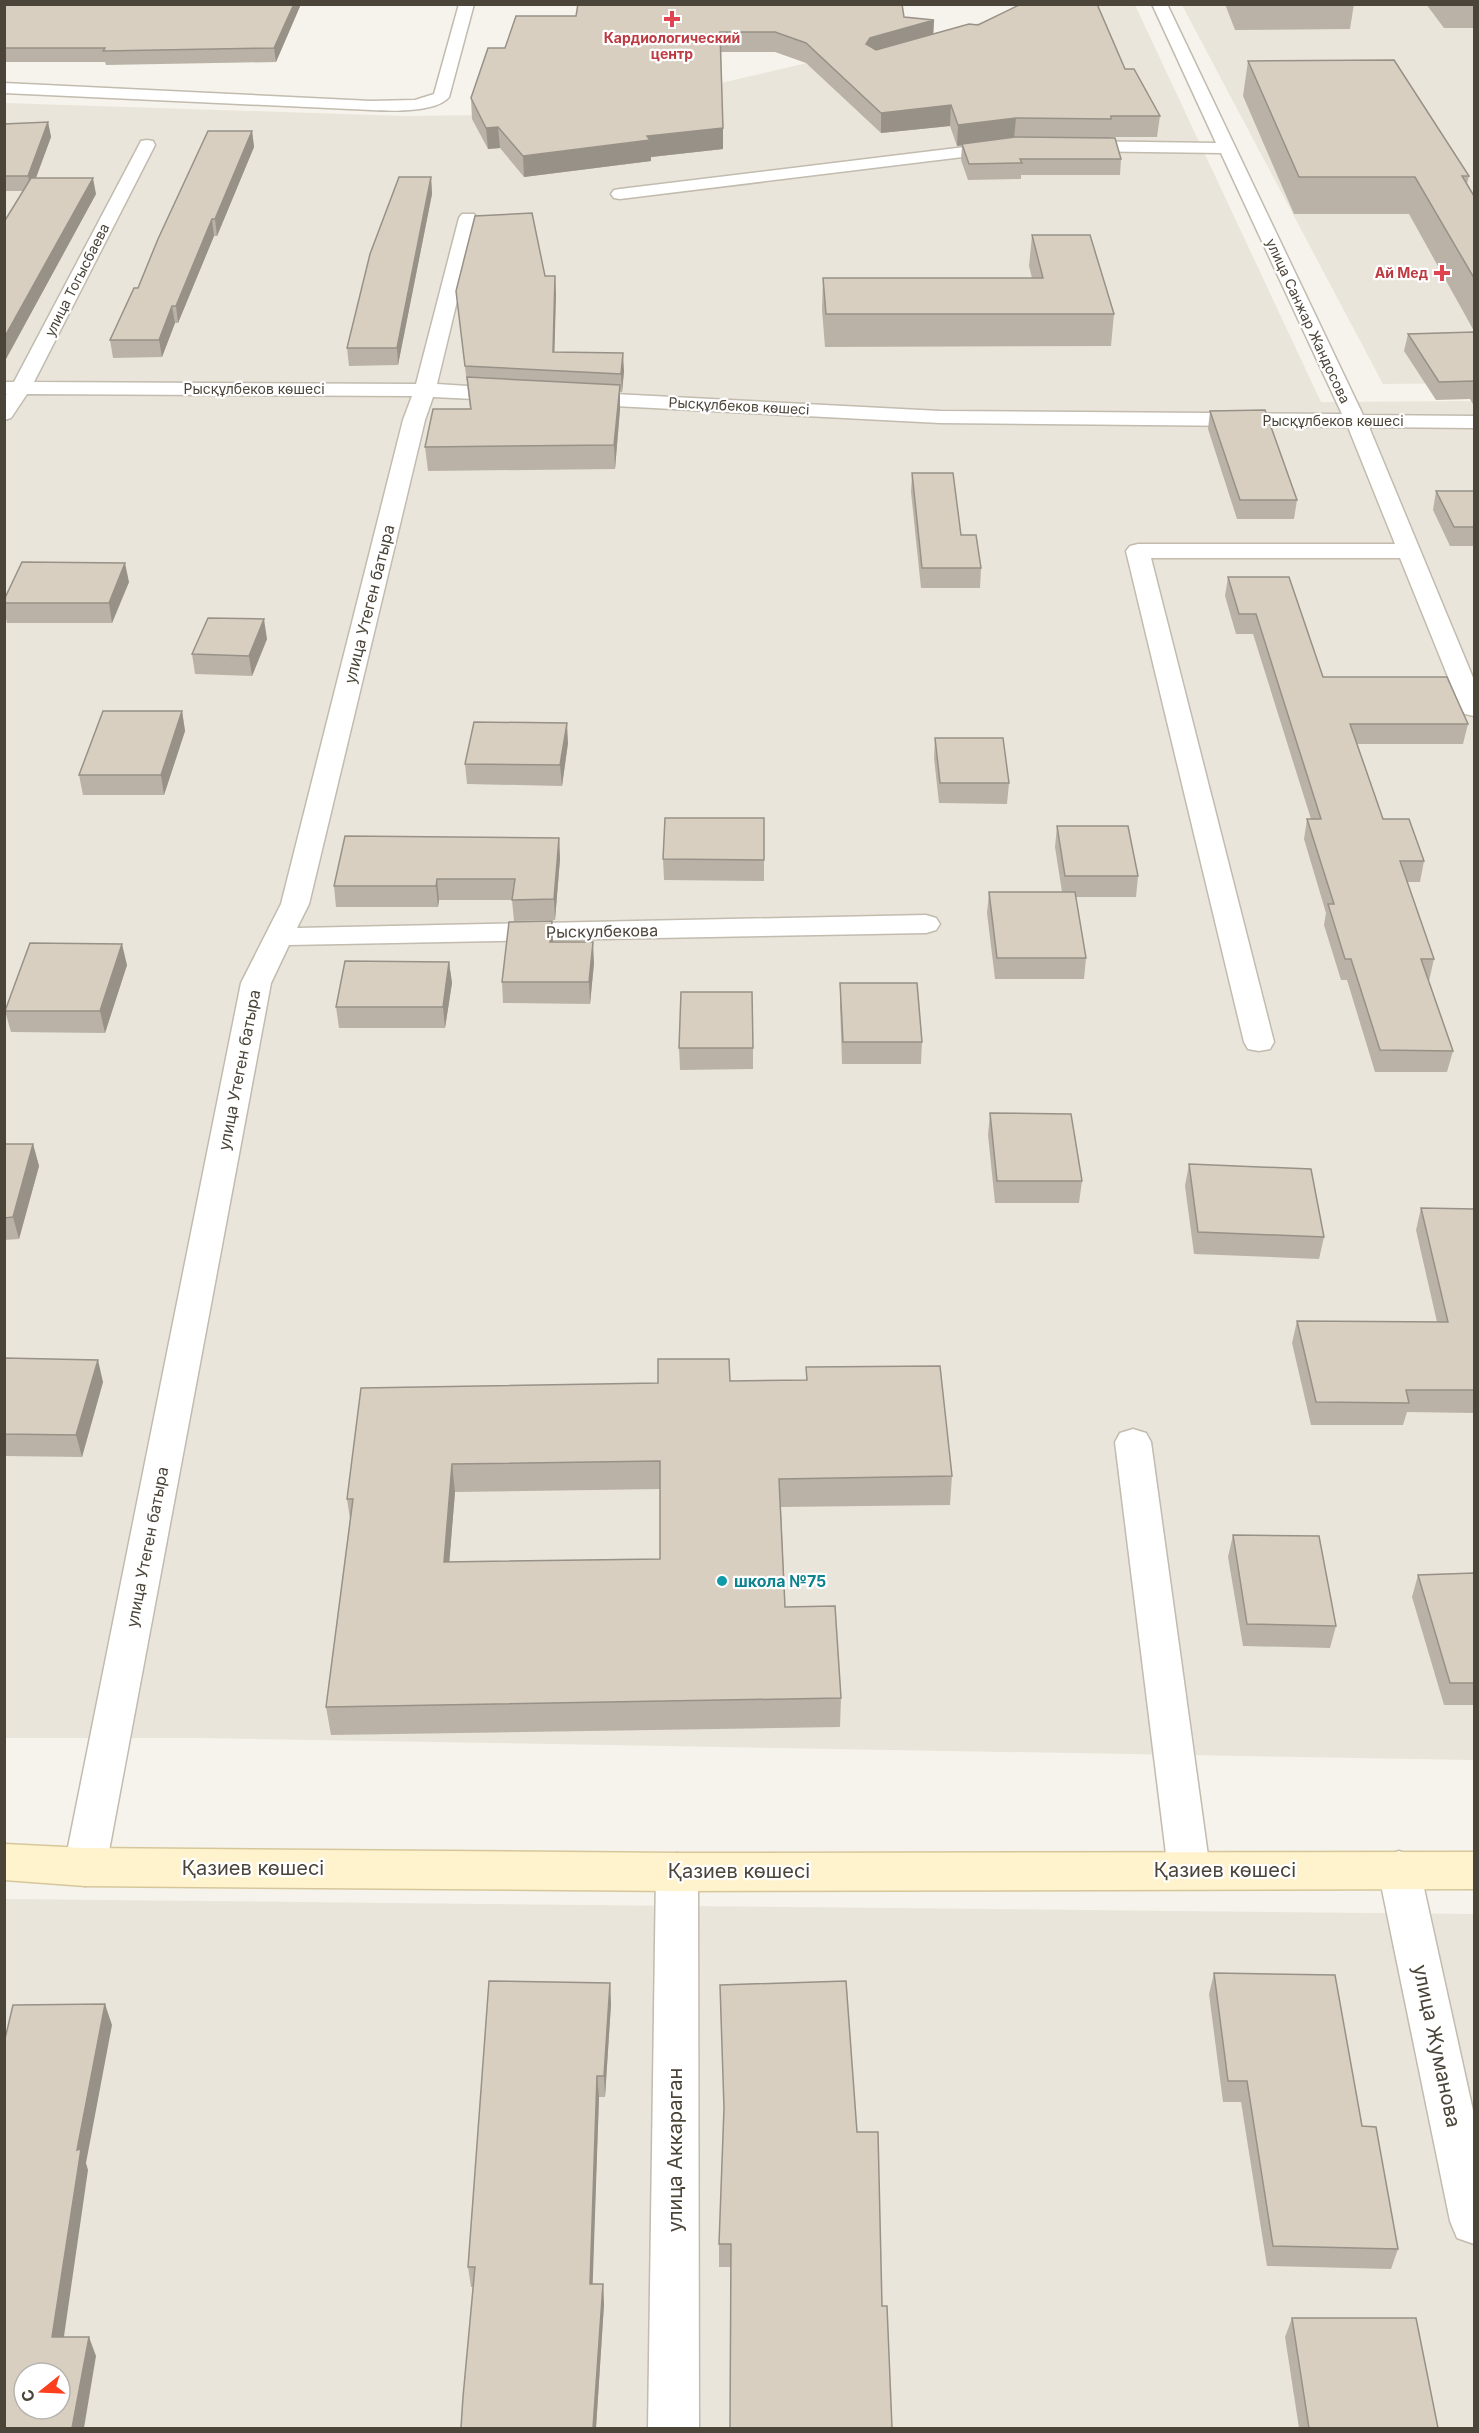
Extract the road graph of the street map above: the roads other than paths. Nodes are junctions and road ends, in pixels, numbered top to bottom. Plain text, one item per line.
1 (467, 4) edge
2 (1159, 4) edge
3 (4, 88) edge
4 (147, 145) dead end
5 (1026, 146) edge
6 (1049, 146) edge
7 (1226, 148) junction
8 (620, 194) dead end
9 (468, 218) dead end
10 (13, 388) edge
11 (425, 390) junction
12 (533, 396) edge
13 (557, 397) edge
14 (4, 414) edge
15 (1356, 422) junction
16 (1474, 422) edge
17 (1410, 551) junction
18 (1472, 698) edge
19 (926, 924) dead end
20 (279, 937) junction
21 (1259, 1042) dead end
22 (1132, 1442) dead end
23 (6, 1867) edge
24 (85, 1867) junction
25 (1189, 1870) junction
26 (1399, 1870) junction
27 (1474, 1871) edge
28 (677, 1872) junction
29 (1474, 2221) edge
30 (673, 2428) edge

1 - 3 street
2 - 7 street, улица Санжар Жандосова
4 - 10 street, улица Тогысбаева
5 - 8 street
6 - 7 street
7 - 15 street, улица Санжар Жандосова
9 - 11 street, улица Утеген батыра
10 - 11 street, Рысқұлбеков көшесі
10 - 14 street, улица Тогысбаева
11 - 12 street, Рысқұлбеков көшесі
11 - 20 street, улица Утеген батыра
13 - 15 street, Рысқұлбеков көшесі
15 - 16 street, Рысқұлбеков көшесі
15 - 17 street, улица Санжар Жандосова
17 - 18 street, улица Санжар Жандосова
17 - 21 street
19 - 20 street, Рыскулбекова
20 - 24 street, улица Утеген батыра
22 - 25 street
23 - 24 street, Қазиев көшесі
24 - 28 street, Қазиев көшесі
25 - 26 street, Қазиев көшесі
25 - 28 street, Қазиев көшесі
26 - 27 street, Қазиев көшесі
26 - 29 street, улица Жуманова
28 - 30 street, улица Аккараган

